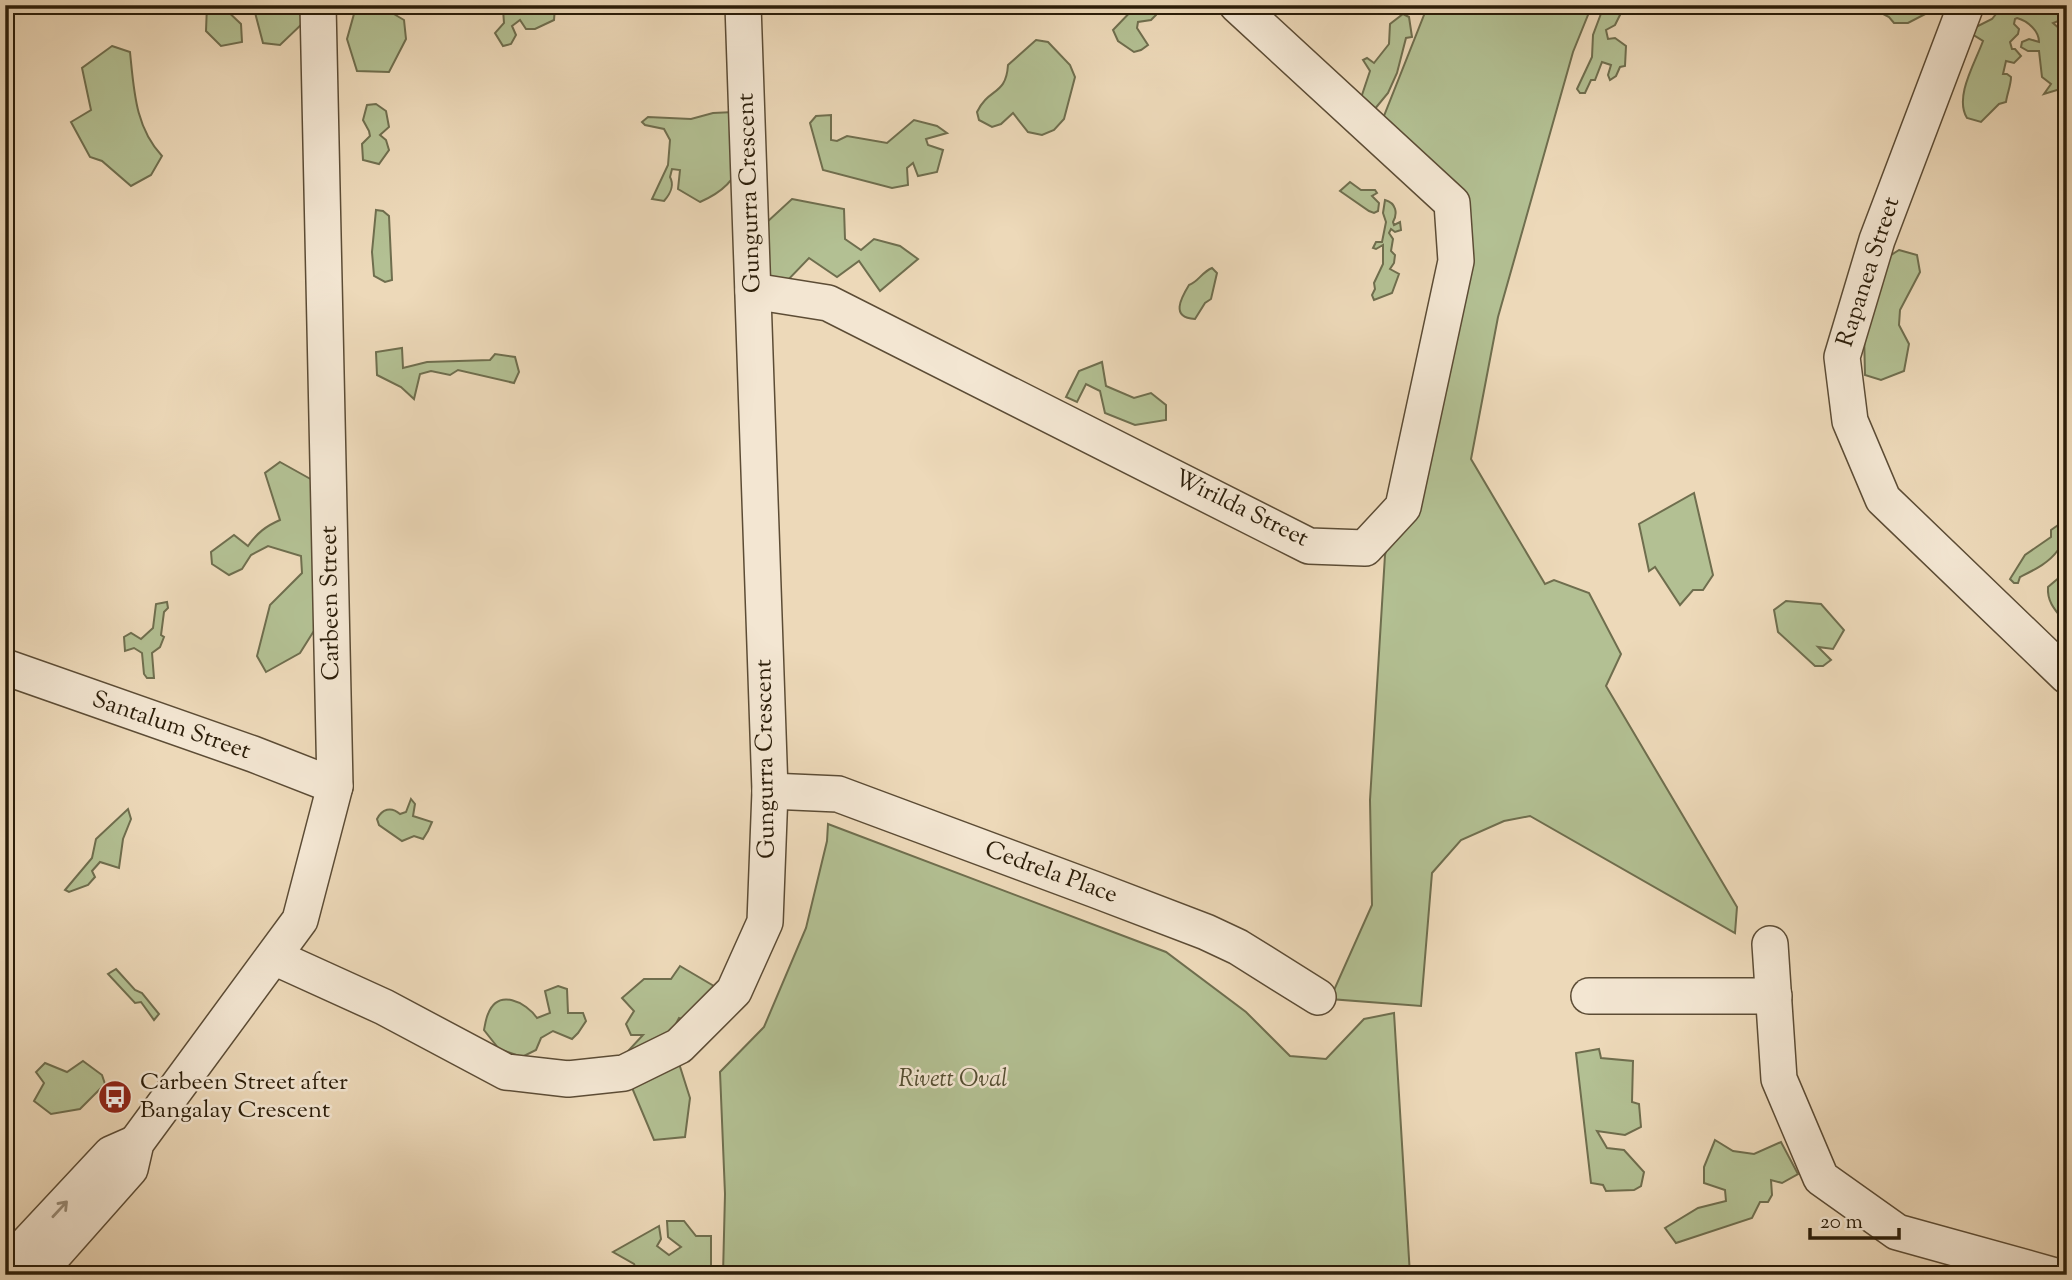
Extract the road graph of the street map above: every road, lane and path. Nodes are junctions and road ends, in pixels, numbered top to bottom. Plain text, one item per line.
1 (318, 5) edge
2 (743, 5) edge
3 (1237, 5) edge
4 (1966, 5) edge
5 (753, 291) junction
6 (5, 667) edge
7 (2067, 676) edge
8 (335, 786) junction
9 (770, 791) junction
10 (1770, 944) dead end
11 (274, 957) junction
12 (1589, 996) dead end
13 (1774, 996) junction
14 (1318, 997) dead end
15 (21, 1265) edge
16 (2052, 1275) edge

1 - 8 street, Carbeen Street
2 - 5 street, Gungurra Crescent
3 - 5 street, Wirilda Street
4 - 7 street, Rapanea Street
5 - 9 street, Gungurra Crescent
6 - 8 street, Santalum Street
8 - 11 street, Carbeen Street
9 - 11 street, Gungurra Crescent
9 - 14 street, Cedrela Place
10 - 13 street
11 - 15 street, Carbeen Street
12 - 13 street
13 - 16 street

